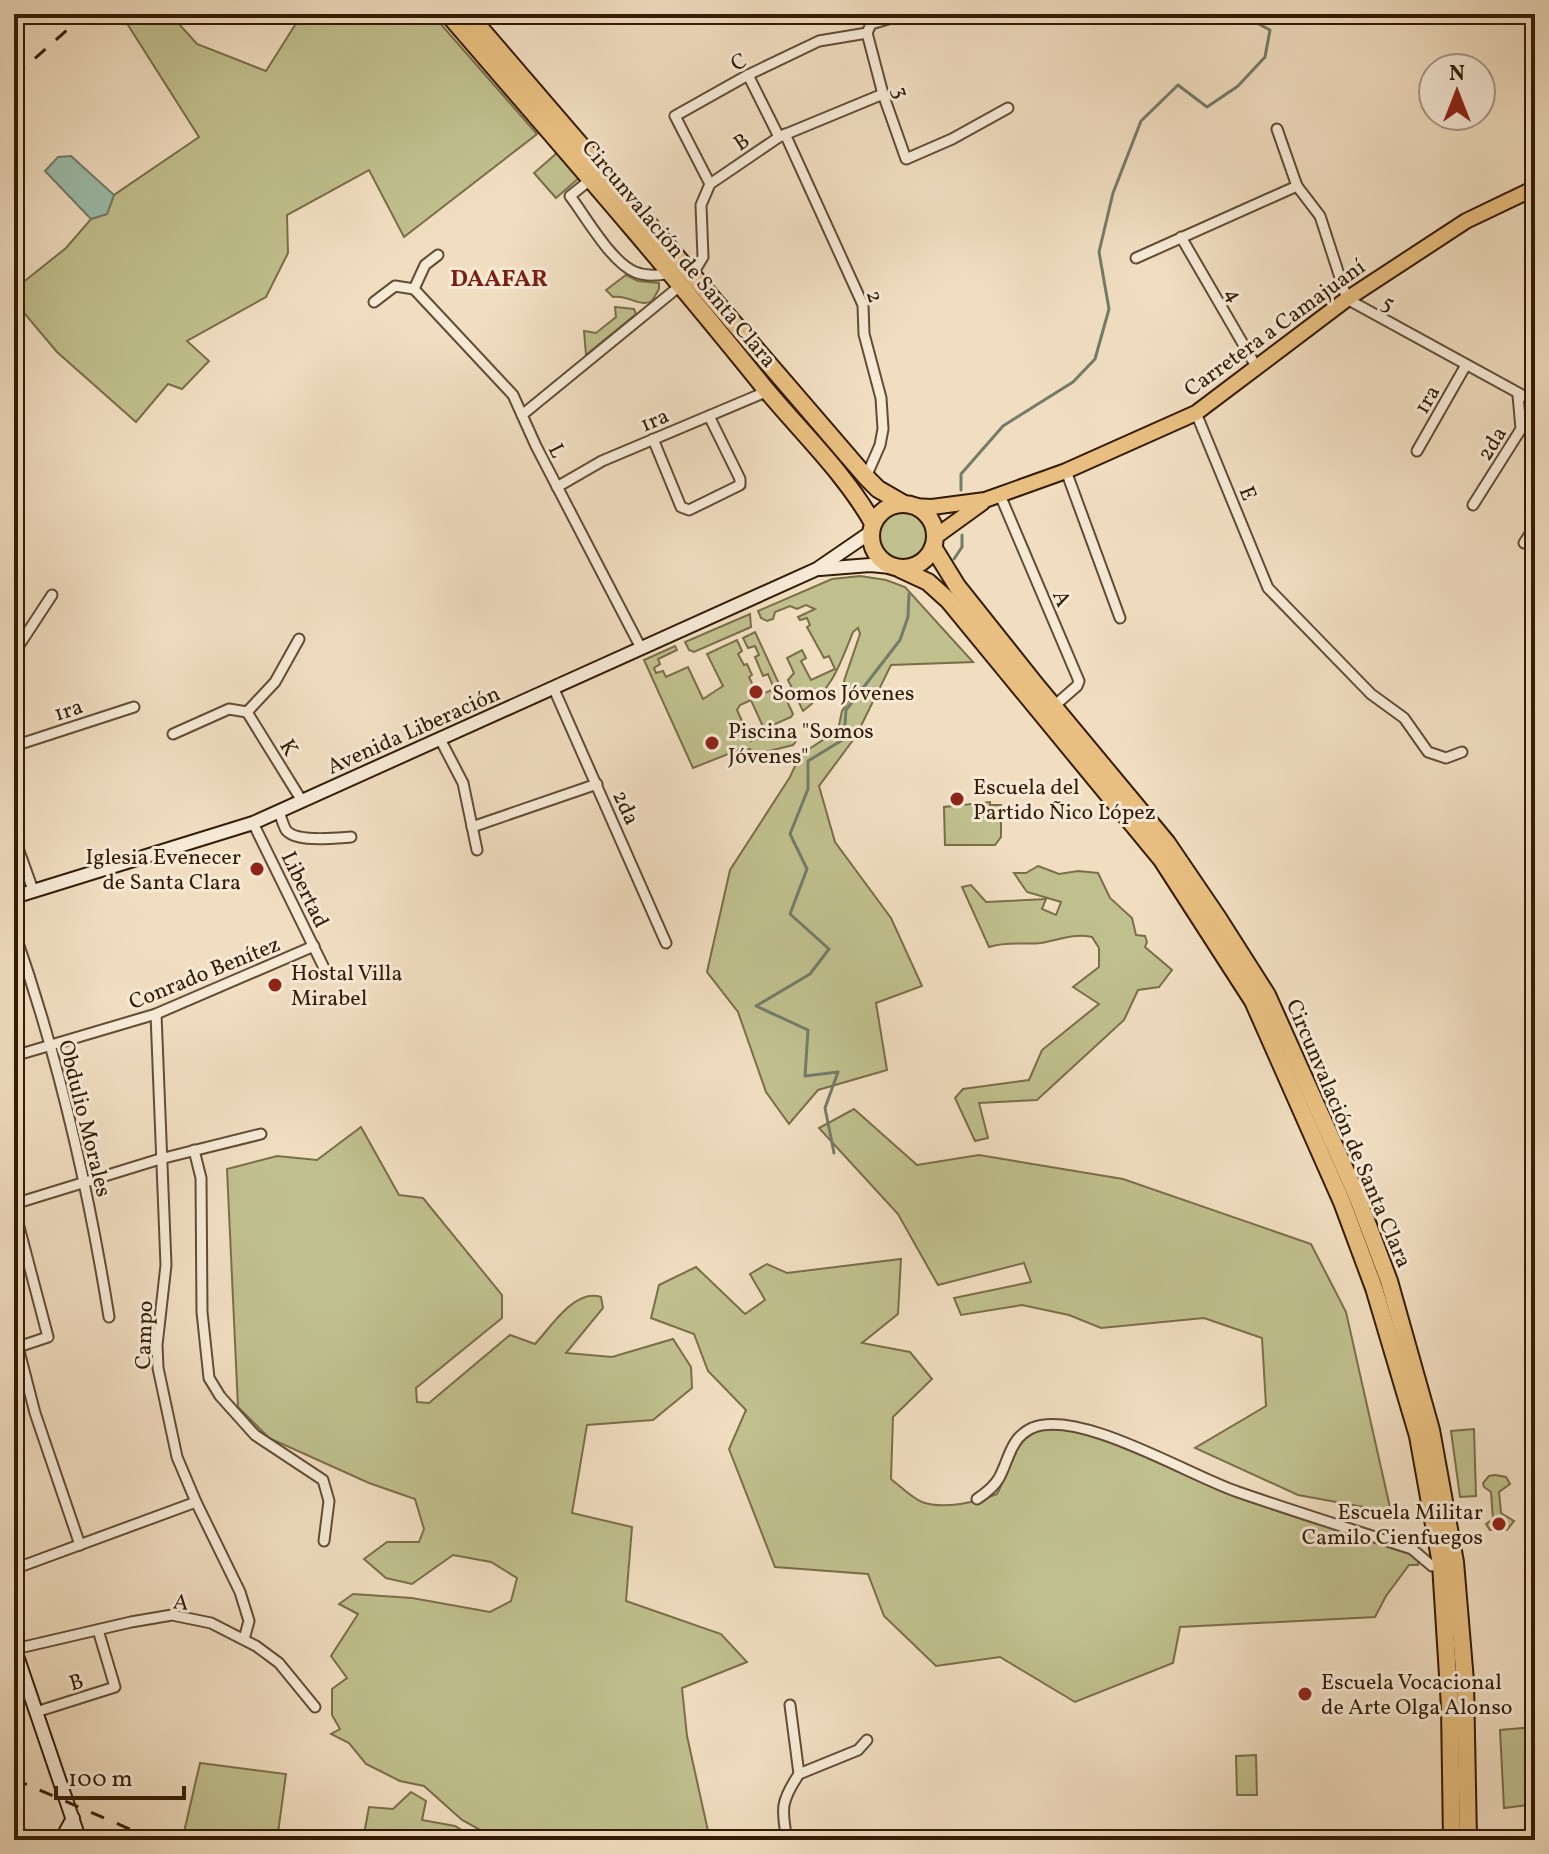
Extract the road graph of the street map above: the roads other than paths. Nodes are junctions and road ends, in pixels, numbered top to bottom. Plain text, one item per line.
1 (448, 14) edge
2 (468, 14) edge
3 (902, 15) edge
4 (867, 33) junction
5 (748, 75) junction
6 (883, 94) junction
7 (1008, 108) dead end
8 (1277, 129) dead end
9 (782, 136) junction
10 (590, 180) junction
11 (710, 184) junction
12 (1297, 186) junction
13 (1535, 188) edge
14 (1181, 237) junction
15 (438, 255) dead end
16 (1136, 258) dead end
17 (682, 278) junction
18 (414, 289) junction
19 (1347, 299) junction
20 (374, 302) dead end
21 (1466, 365) junction
22 (1257, 368) junction
23 (768, 391) junction
24 (1518, 395) junction
25 (1535, 402) edge
26 (1196, 413) junction
27 (522, 415) junction
28 (709, 416) junction
29 (653, 439) junction
30 (1417, 451) dead end
31 (1066, 471) junction
32 (866, 477) junction
33 (557, 487) junction
34 (992, 498) junction
35 (908, 505) junction
36 (1473, 505) dead end
37 (1535, 526) edge
38 (872, 528) junction
39 (934, 542) junction
40 (1524, 543) dead end
41 (896, 568) junction
42 (817, 569) junction
43 (52, 595) dead end
44 (1120, 618) dead end
45 (299, 639) dead end
46 (641, 648) junction
47 (14, 653) edge
48 (553, 687) junction
49 (134, 707) dead end
50 (1053, 707) junction
51 (247, 712) junction
52 (173, 734) dead end
53 (440, 739) junction
54 (14, 746) edge
55 (1462, 752) dead end
56 (597, 784) junction
57 (302, 801) junction
58 (279, 811) junction
59 (253, 823) junction
60 (472, 827) junction
61 (14, 837) edge
62 (351, 837) dead end
63 (477, 850) dead end
64 (33, 890) junction
65 (14, 897) edge
66 (14, 931) edge
67 (666, 943) dead end
68 (314, 946) junction
69 (19, 960) edge
70 (326, 972) dead end
71 (156, 1014) junction
72 (49, 1045) junction
73 (14, 1056) edge
74 (261, 1134) dead end
75 (194, 1150) junction
76 (160, 1159) junction
77 (84, 1183) junction
78 (14, 1206) edge
79 (109, 1317) dead end
80 (16, 1347) edge
81 (977, 1499) dead end
82 (196, 1502) junction
83 (324, 1541) dead end
84 (80, 1545) junction
85 (1443, 1564) junction
86 (14, 1569) edge
87 (98, 1630) junction
88 (244, 1639) junction
89 (14, 1648) edge
90 (790, 1705) dead end
91 (315, 1707) dead end
92 (36, 1712) junction
93 (867, 1740) dead end
94 (799, 1774) junction
95 (14, 1818) edge
96 (73, 1818) junction
97 (79, 1838) edge
98 (21, 1840) edge
99 (61, 1840) edge
100 (787, 1840) edge
101 (1452, 1840) edge
102 (1468, 1840) edge

1 - 10 highway, Circunvalación de Santa Clara
2 - 17 highway, Circunvalación de Santa Clara
3 - 4 street, C
4 - 5 street, C
4 - 6 street, 3
5 - 9 street, 2
5 - 11 street, C
6 - 7 street, 3
6 - 9 street, B
8 - 12 street
9 - 11 street, B
9 - 32 street, 2
10 - 17 highway, Circunvalación de Santa Clara
10 - 17 street
11 - 17 street
12 - 14 street
12 - 19 street
13 - 19 main road, Carretera a Camajuaní
14 - 16 street
14 - 22 street, 4
15 - 18 street
17 - 23 highway, Circunvalación de Santa Clara
17 - 27 street
17 - 32 highway, Circunvalación de Santa Clara
18 - 20 street
18 - 27 street, L
19 - 21 street, 5
19 - 22 main road, Carretera a Camajuaní
21 - 24 street, 5
21 - 30 street, 1ra
22 - 26 main road, Carretera a Camajuaní
23 - 28 street, 1ra
23 - 38 highway, Circunvalación de Santa Clara
24 - 25 street, 5
24 - 36 street, 2da
26 - 31 main road, Carretera a Camajuaní
26 - 55 street, E
27 - 33 street, L
28 - 29 street, 1ra
28 - 29 street
29 - 33 street, 1ra
31 - 34 main road, Carretera a Camajuaní
31 - 44 street
32 - 35 highway, Circunvalación de Santa Clara
33 - 46 street, L
34 - 35 main road, Carretera a Camajuaní
34 - 39 main road, Carretera a Camajuaní
34 - 50 street, A
35 - 38 highway
35 - 39 highway
37 - 40 street
38 - 41 highway
38 - 42 main road, Avenida Liberación
39 - 41 highway
39 - 50 highway, Circunvalación de Santa Clara
41 - 42 main road, Avenida Liberación
41 - 85 highway, Circunvalación de Santa Clara
42 - 46 main road, Avenida Liberación
43 - 47 street
45 - 51 street
46 - 48 main road, Avenida Liberación
48 - 53 main road, Avenida Liberación
48 - 56 street, 2da
49 - 54 street, 1ra
50 - 85 highway, Circunvalación de Santa Clara
51 - 52 street
51 - 57 street, K
53 - 57 main road, Avenida Liberación
53 - 60 street
56 - 60 street
56 - 67 street, 2da
57 - 58 main road, Avenida Liberación
58 - 59 main road, Avenida Liberación
58 - 62 street
59 - 64 main road, Avenida Liberación
59 - 68 street, Libertad
60 - 63 street
61 - 64 street
64 - 65 main road, Avenida Liberación
66 - 69 street, Obdulio Morales
68 - 70 street, Libertad
68 - 71 street, Conrado Benítez
69 - 72 street, Obdulio Morales
71 - 72 street, Conrado Benítez
71 - 76 street, Campo
72 - 73 street, Conrado Benítez
72 - 77 street, Obdulio Morales
74 - 75 street
75 - 76 street
75 - 83 street
76 - 77 street
76 - 82 street, Campo
77 - 78 street
77 - 79 street, Obdulio Morales
78 - 80 street
80 - 84 street
81 - 85 street
82 - 84 street
82 - 88 street, Campo
84 - 86 street
85 - 101 highway, Circunvalación de Santa Clara
85 - 102 highway, Circunvalación de Santa Clara
87 - 88 street, A
87 - 89 street, A
87 - 92 street, B
88 - 91 street, A
89 - 92 main road
90 - 94 street
92 - 96 main road
93 - 94 street
94 - 100 street
95 - 98 street
96 - 97 main road
96 - 99 main road

